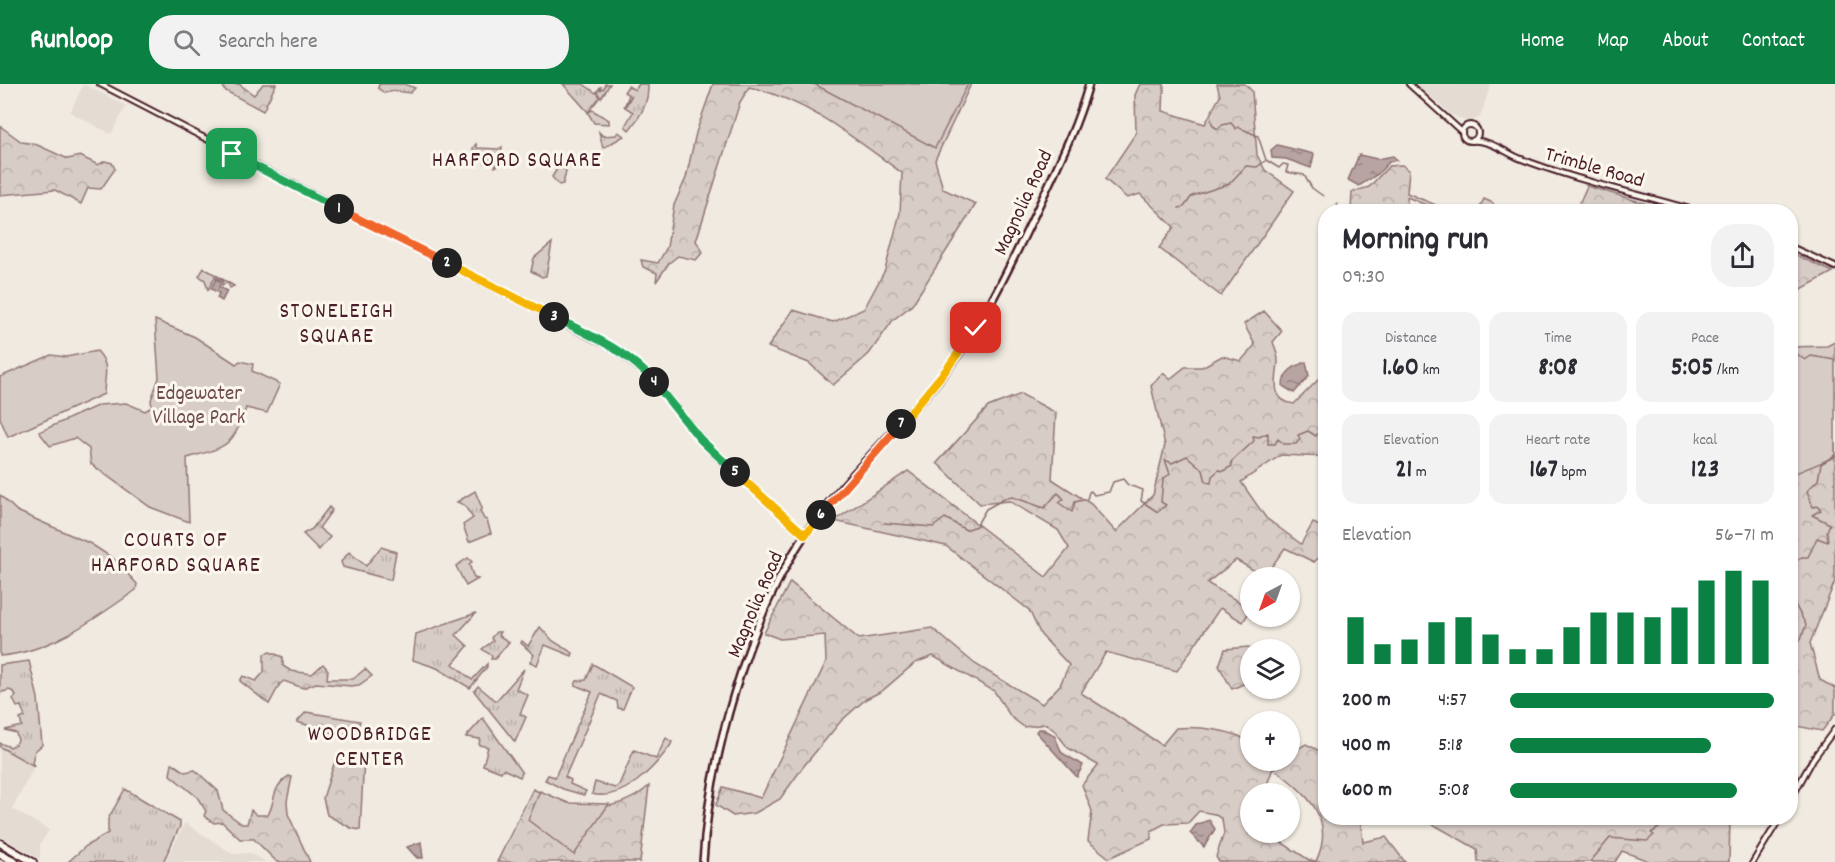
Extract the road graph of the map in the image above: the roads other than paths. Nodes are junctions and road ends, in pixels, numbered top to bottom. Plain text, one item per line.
1 (100, 84) edge
2 (1089, 84) edge
3 (1409, 84) edge
4 (1458, 125) junction
5 (1467, 126) junction
6 (1462, 132) junction
7 (1478, 133) junction
8 (1472, 141) junction
9 (1485, 142) junction
10 (1673, 204) edge
11 (1798, 250) edge
12 (1835, 267) edge
13 (805, 535) junction
14 (1835, 729) edge
15 (1798, 786) edge
16 (1776, 825) edge
17 (0, 843) edge
18 (0, 854) edge
19 (15, 862) edge
20 (33, 862) edge
21 (703, 862) edge
22 (1754, 862) edge

1 - 13 street
2 - 13 main road, Magnolia Road
3 - 4 street
4 - 5 street
4 - 6 street
5 - 6 street
5 - 7 street
6 - 8 street
7 - 8 street
7 - 9 street
8 - 9 street, Trimble Road
9 - 10 street, Trimble Road
11 - 12 street
13 - 21 main road, Magnolia Road
14 - 15 street
16 - 22 street
17 - 20 highway
18 - 19 highway

